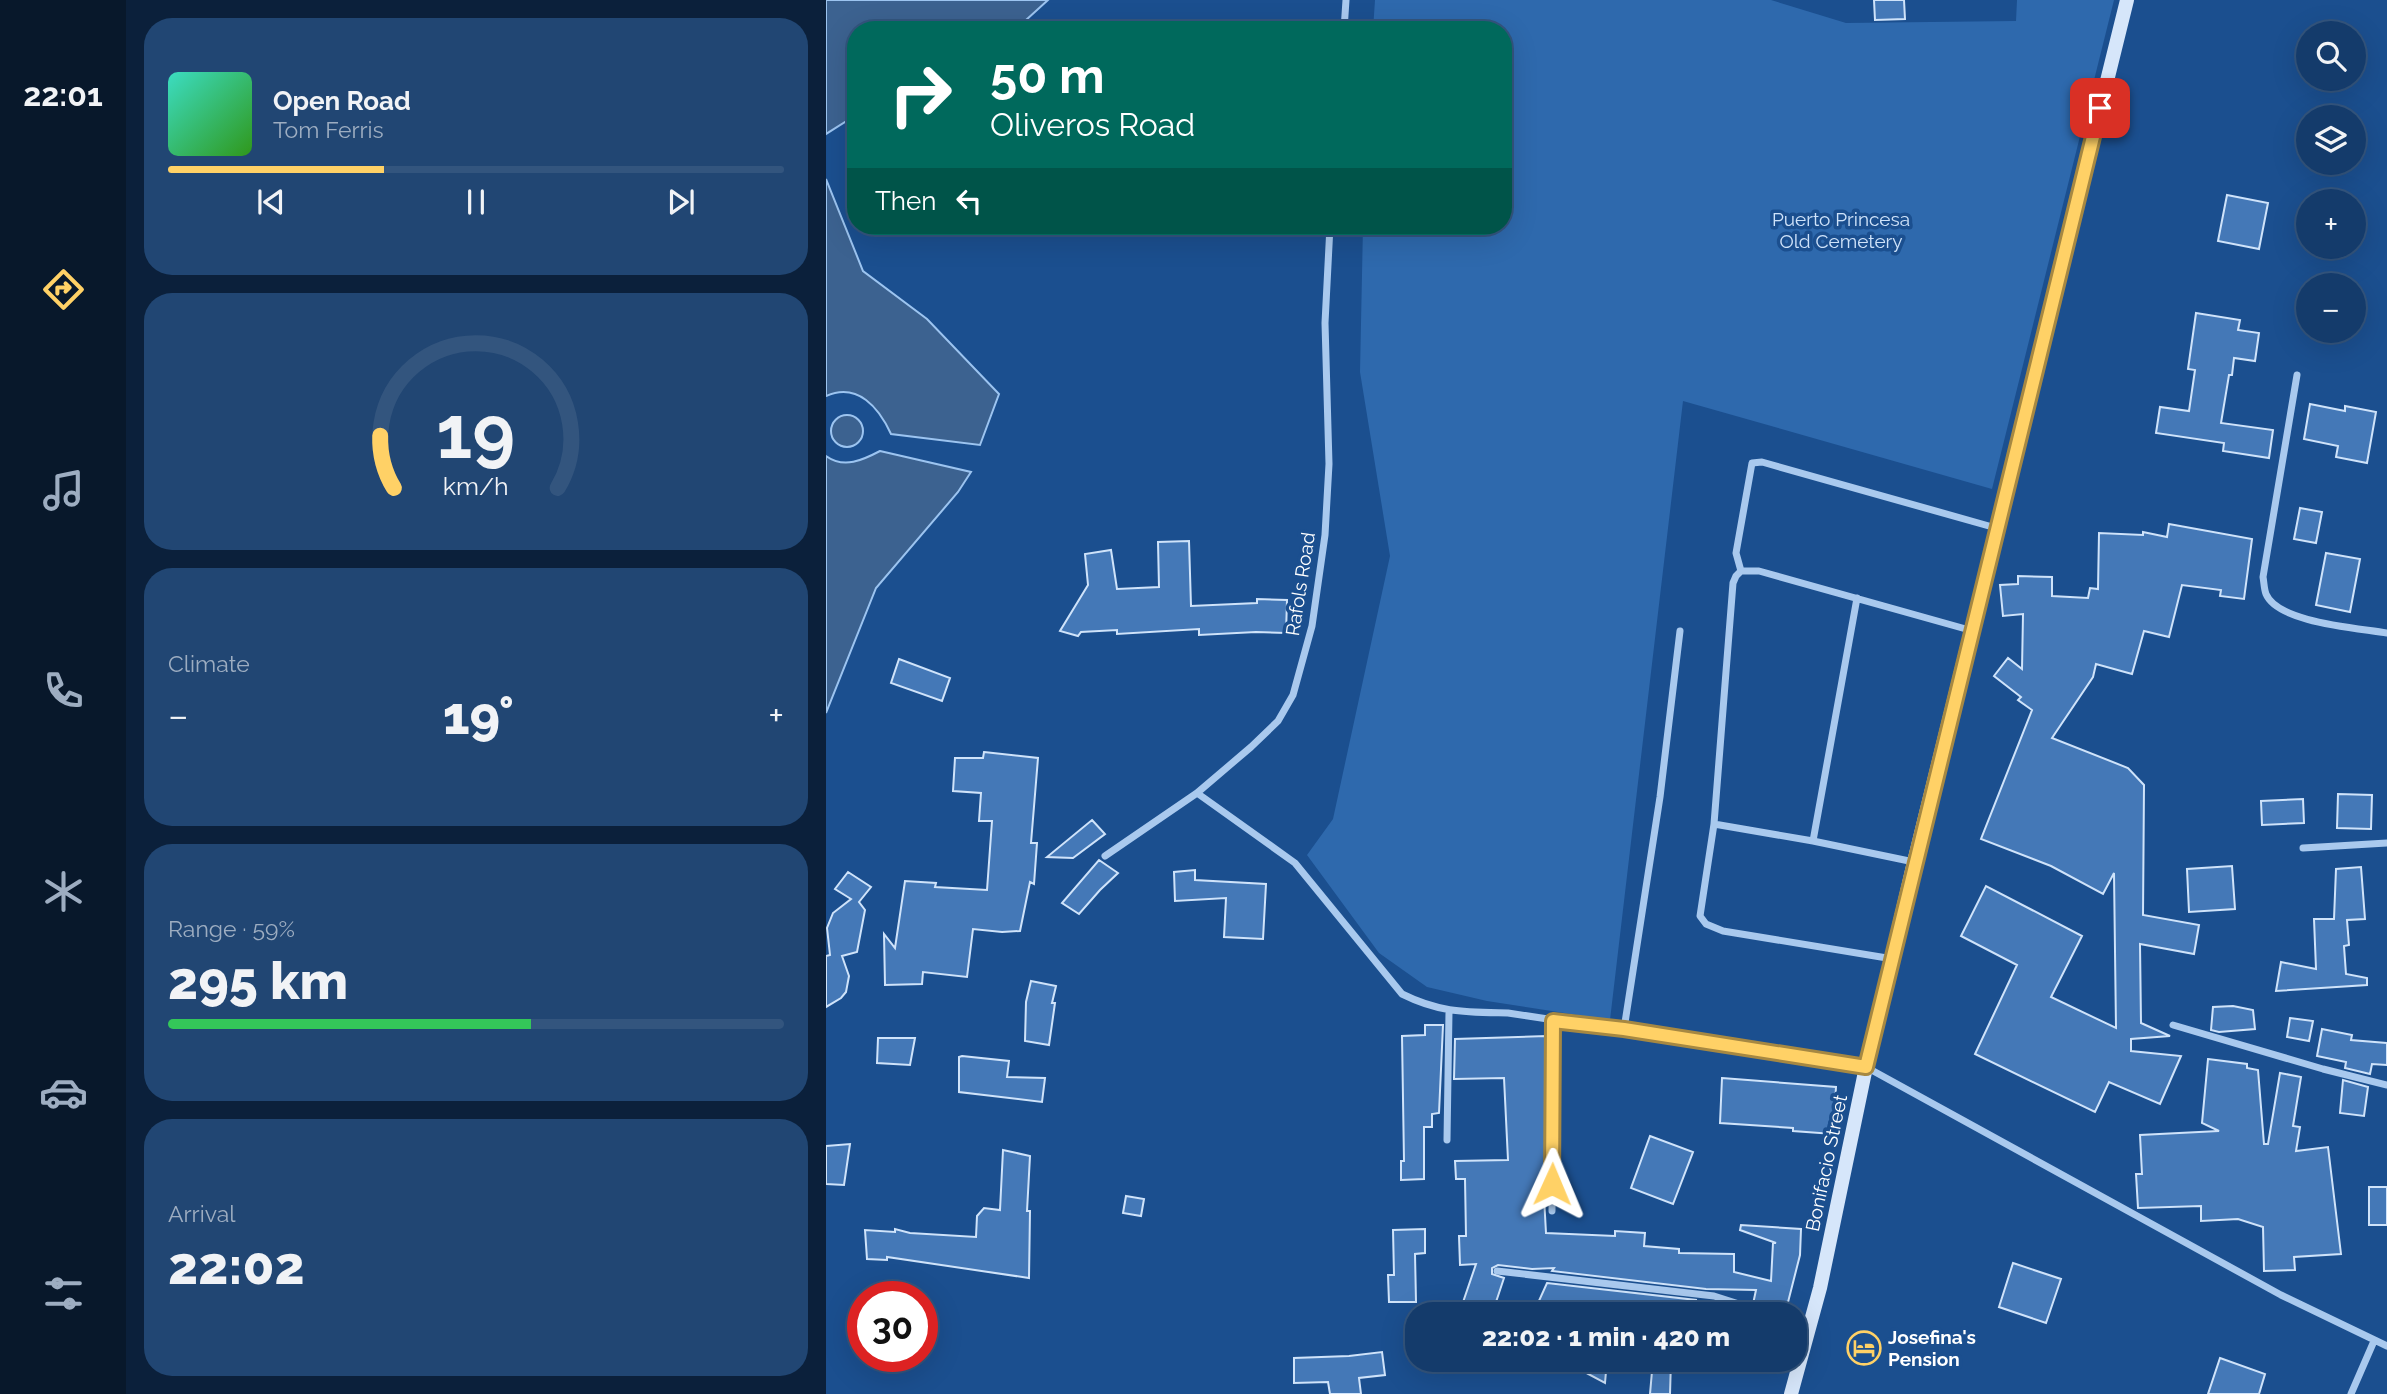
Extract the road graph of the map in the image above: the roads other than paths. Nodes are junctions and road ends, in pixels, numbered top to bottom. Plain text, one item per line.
1 (1346, 0) edge
2 (2127, 0) edge
3 (1345, 21) edge
4 (1330, 235) edge
5 (2297, 375) dead end
6 (1997, 528) junction
7 (1741, 571) junction
8 (1857, 598) junction
9 (1680, 631) dead end
10 (1973, 631) junction
11 (2387, 633) edge
12 (1197, 793) junction
13 (1714, 824) junction
14 (1814, 841) junction
15 (2387, 842) edge
16 (2303, 848) dead end
17 (1105, 856) dead end
18 (1914, 862) junction
19 (1893, 959) junction
20 (1449, 1012) junction
21 (1553, 1021) junction
22 (2173, 1025) dead end
23 (1624, 1029) junction
24 (1866, 1067) junction
25 (2387, 1085) edge
26 (1447, 1140) dead end
27 (1552, 1211) dead end
28 (1497, 1271) dead end
29 (1734, 1302) edge
30 (1807, 1319) edge
31 (2374, 1340) junction
32 (2387, 1346) edge
33 (1795, 1372) edge
34 (1791, 1394) edge
35 (2351, 1394) edge

1 - 3 street
2 - 6 street, Bonifacio Street
4 - 12 street, Rafols Road
5 - 11 street
6 - 7 street
6 - 10 street, Bonifacio Street
7 - 8 street
7 - 13 street
8 - 10 street
8 - 14 street
9 - 23 street
10 - 18 street, Bonifacio Street
12 - 17 street, Rafols Road
12 - 20 street
13 - 14 street
13 - 19 street
14 - 18 street
15 - 16 street
18 - 19 street, Bonifacio Street
19 - 24 street, Bonifacio Street
20 - 21 street
20 - 26 street
21 - 23 street
21 - 27 street
22 - 25 street
23 - 24 street
24 - 30 street, Bonifacio Street
24 - 31 street
28 - 29 street
31 - 32 street
31 - 35 street
33 - 34 street, Bonifacio Street

